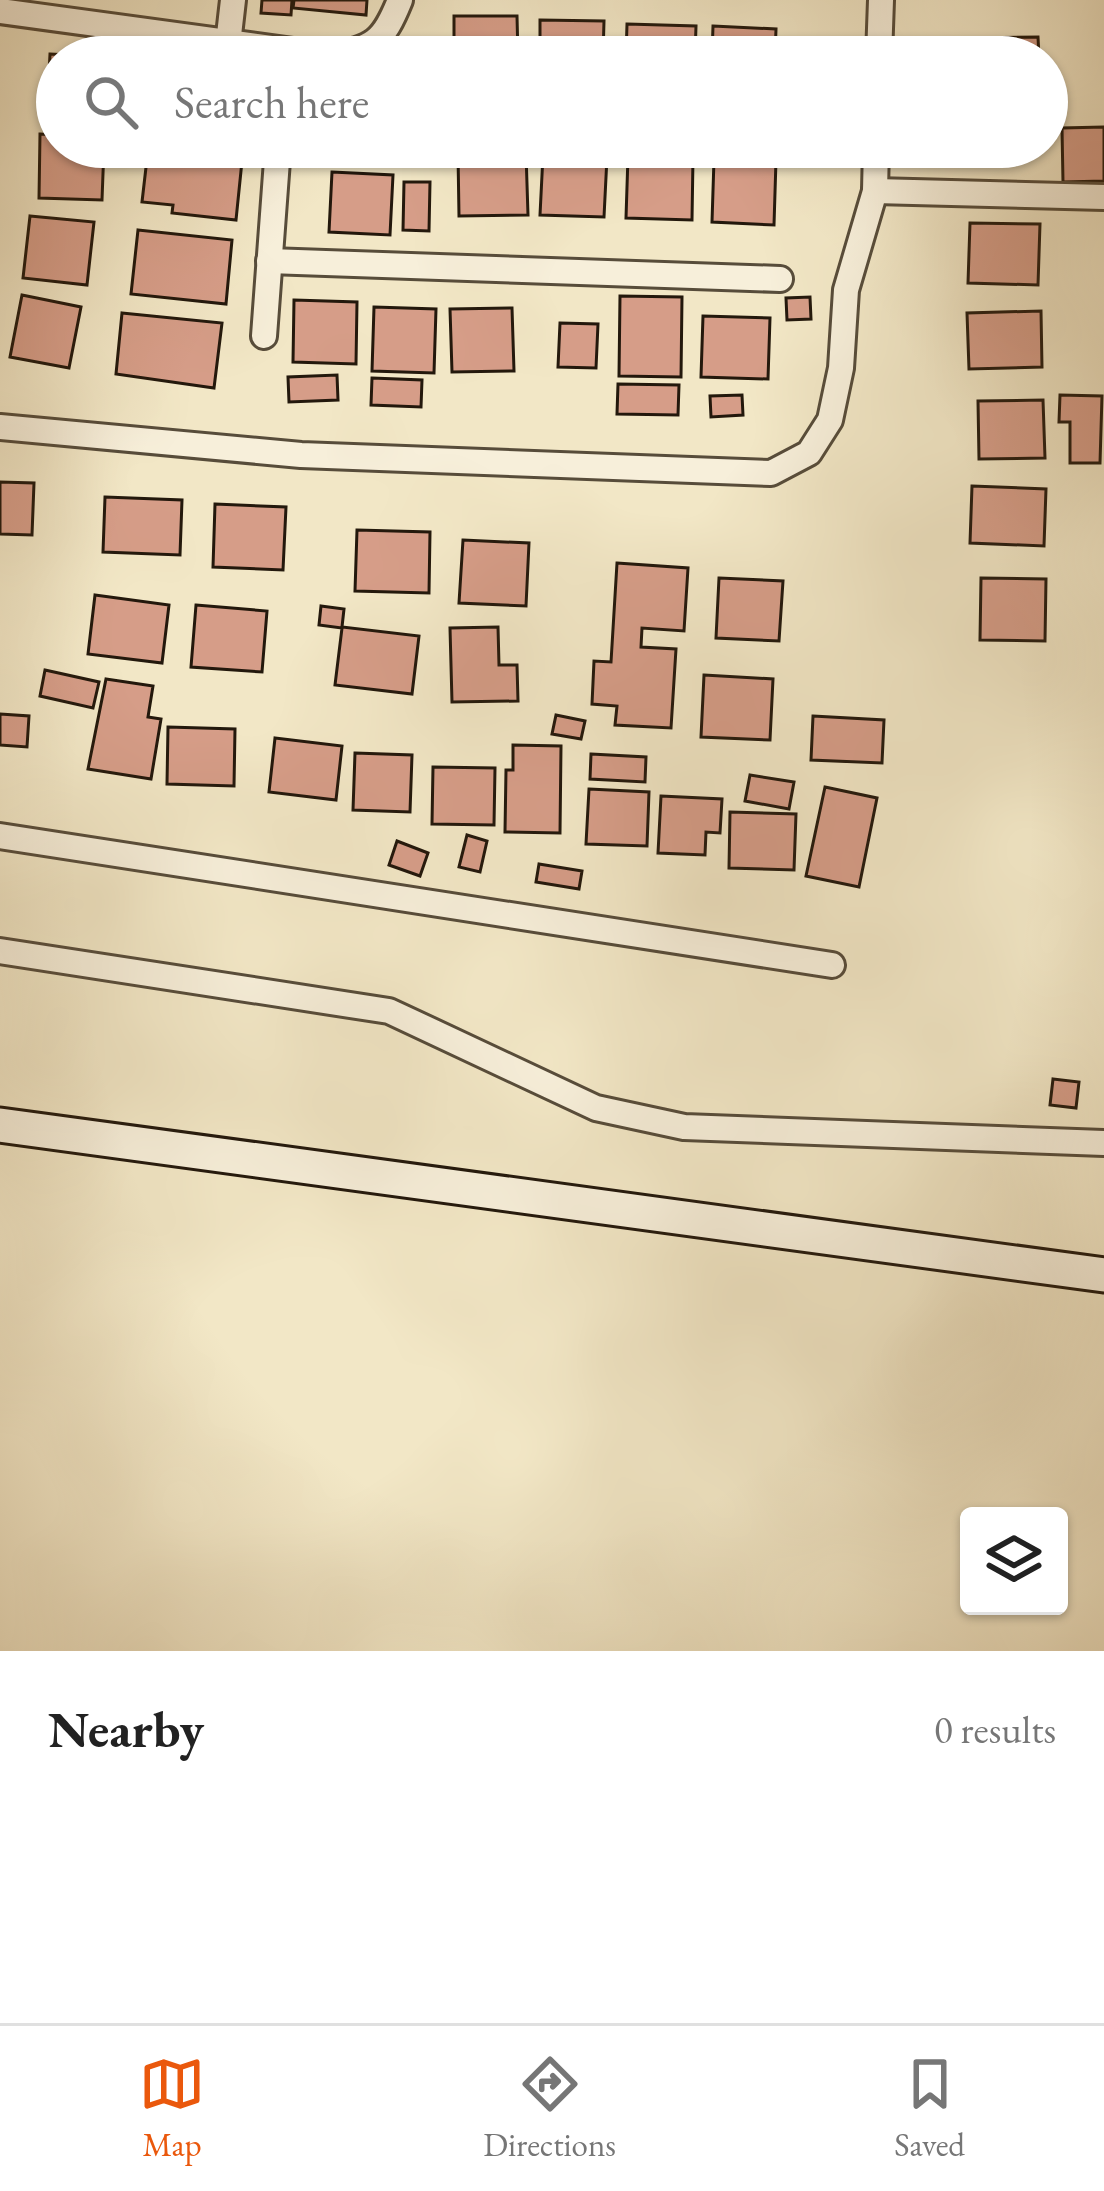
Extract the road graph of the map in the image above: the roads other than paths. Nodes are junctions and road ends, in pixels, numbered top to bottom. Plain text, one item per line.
1 (232, 0) edge
2 (400, 0) edge
3 (881, 0) edge
4 (1, 17) edge
5 (161, 36) edge
6 (229, 36) edge
7 (382, 36) edge
8 (880, 36) edge
9 (276, 168) edge
10 (876, 168) edge
11 (875, 190) junction
12 (1104, 197) edge
13 (269, 260) junction
14 (781, 279) dead end
15 (264, 336) dead end
16 (0, 427) edge
17 (0, 836) edge
18 (0, 951) edge
19 (832, 965) dead end
20 (0, 1125) edge
21 (1104, 1143) edge
22 (1104, 1275) edge

1 - 6 street
2 - 7 street
3 - 8 street
4 - 5 street
9 - 13 street
10 - 11 street
11 - 12 street
11 - 16 street
13 - 14 street
13 - 15 street
17 - 19 street
18 - 21 street
20 - 22 main road

